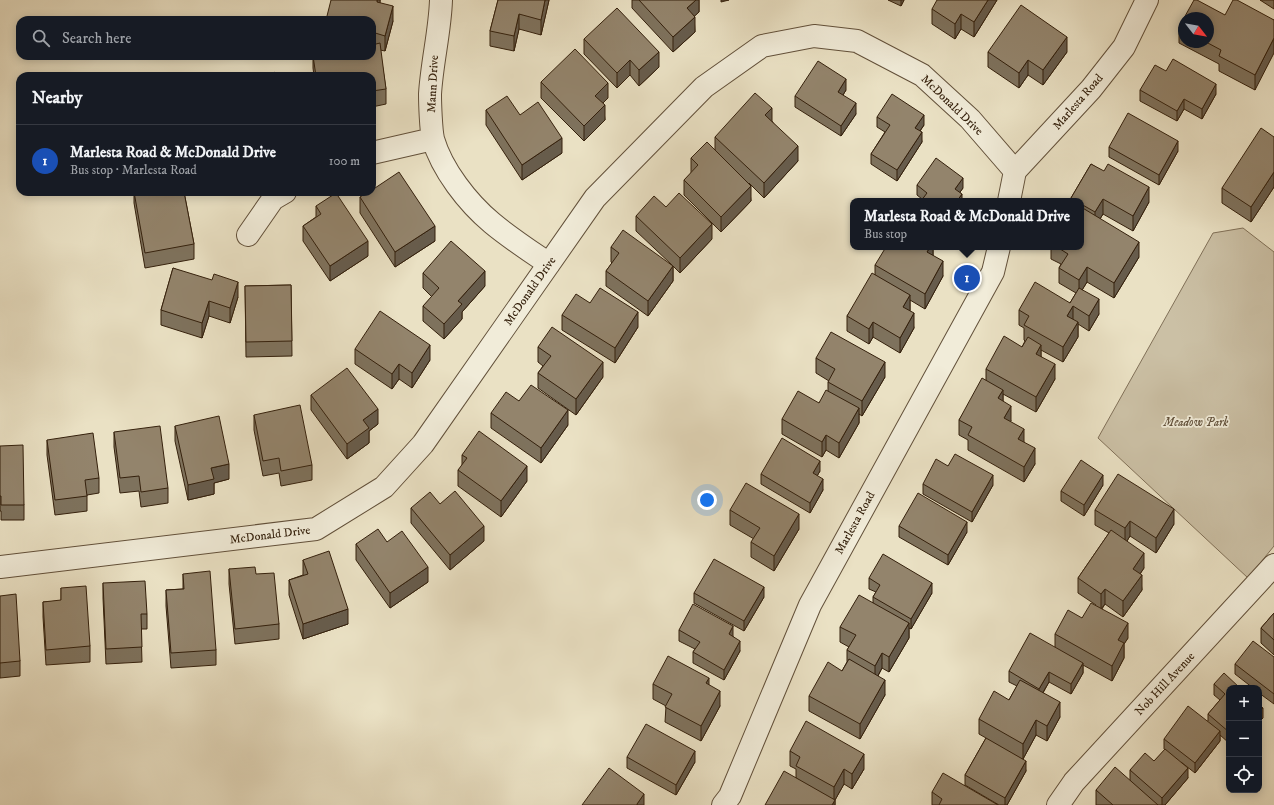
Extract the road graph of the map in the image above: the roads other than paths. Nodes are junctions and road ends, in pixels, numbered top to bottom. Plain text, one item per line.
1 (441, 0) edge
2 (1147, 0) edge
3 (433, 138) junction
4 (376, 152) edge
5 (1015, 171) junction
6 (278, 196) edge
7 (1010, 198) edge
8 (248, 235) dead end
9 (998, 250) edge
10 (549, 264) junction
11 (1274, 565) edge
12 (0, 567) edge
13 (723, 805) edge
14 (1058, 805) edge

1 - 3 street, Mann Drive
2 - 5 street, Marlesta Road
3 - 4 street
3 - 10 street, Mann Drive
5 - 7 street
5 - 10 street, McDonald Drive
6 - 8 street
9 - 13 street, Marlesta Road
10 - 12 street, McDonald Drive
11 - 14 street, Nob Hill Avenue

